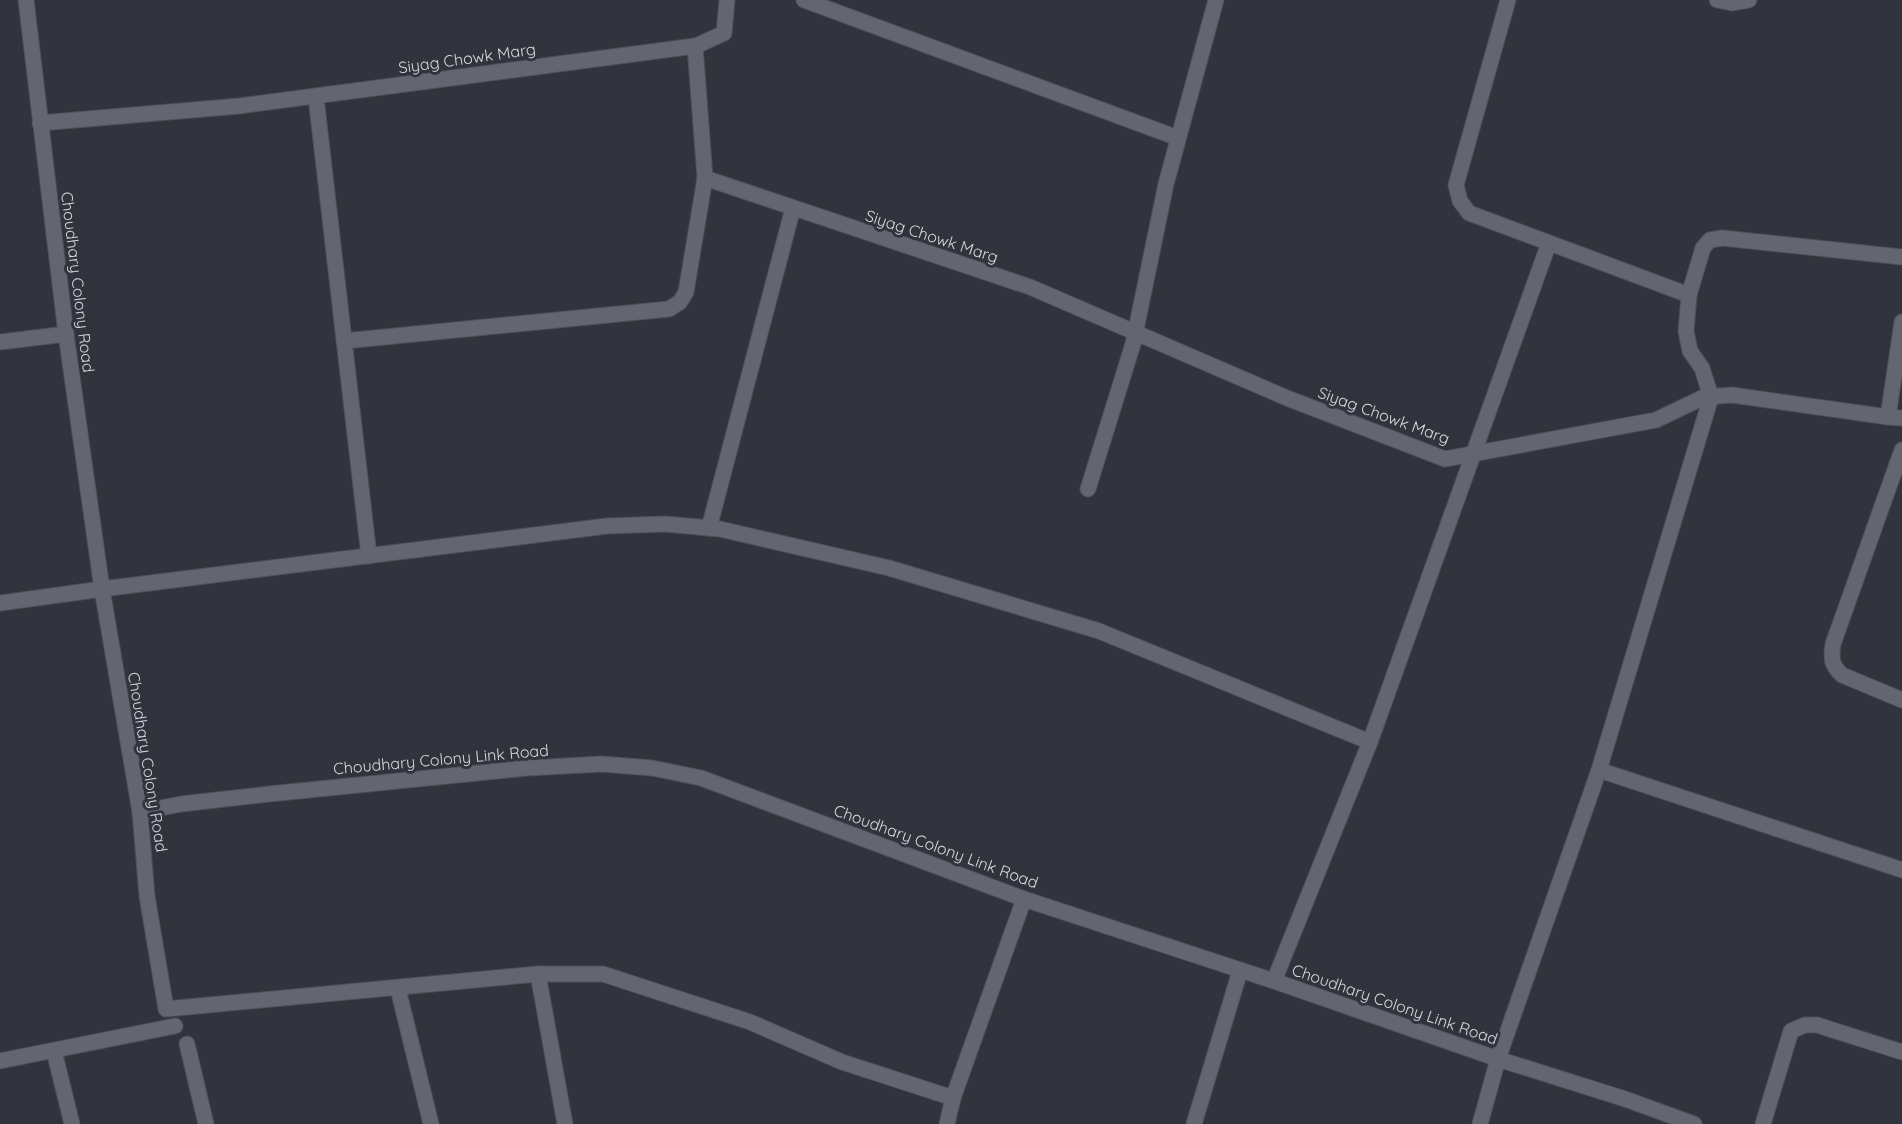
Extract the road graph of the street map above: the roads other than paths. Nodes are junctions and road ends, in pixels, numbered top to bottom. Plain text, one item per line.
1 (26, 0) edge
2 (727, 0) edge
3 (804, 0) edge
4 (1216, 0) edge
5 (1508, 0) edge
6 (1717, 0) edge
7 (1749, 0) edge
8 (694, 47) junction
9 (317, 106) dead end
10 (40, 123) junction
11 (1178, 138) junction
12 (705, 178) junction
13 (793, 208) junction
14 (1550, 243) junction
15 (1902, 257) edge
16 (1689, 296) junction
17 (1902, 322) edge
18 (1135, 332) junction
19 (66, 334) junction
20 (344, 341) junction
21 (0, 342) edge
22 (1711, 397) junction
23 (1895, 418) edge
24 (1902, 450) edge
25 (1474, 454) junction
26 (1088, 489) dead end
27 (709, 528) junction
28 (369, 556) junction
29 (102, 589) junction
30 (0, 603) edge
31 (1902, 700) edge
32 (1370, 742) junction
33 (1599, 770) junction
34 (140, 812) junction
35 (1902, 870) edge
36 (1024, 899) junction
37 (1240, 971) junction
38 (538, 974) junction
39 (1274, 981) junction
40 (400, 997) dead end
41 (175, 1026) dead end
42 (187, 1044) dead end
43 (54, 1051) junction
44 (1902, 1052) edge
45 (1497, 1059) junction
46 (0, 1061) edge
47 (953, 1098) junction
48 (72, 1124) edge
49 (206, 1124) edge
50 (431, 1124) edge
51 (565, 1124) edge
52 (947, 1124) edge
53 (1194, 1124) edge
54 (1480, 1124) edge
55 (1694, 1124) edge
56 (1763, 1124) edge

1 - 10 street, Choudhary Colony Road
2 - 8 street, Siyag Chowk Marg
3 - 11 street
4 - 11 street
5 - 14 street
6 - 7 street
8 - 10 street, Siyag Chowk Marg
8 - 12 street
9 - 20 street
10 - 19 street, Choudhary Colony Road
11 - 18 street
12 - 13 street, Siyag Chowk Marg
12 - 20 street
13 - 18 street, Siyag Chowk Marg
13 - 27 street
14 - 16 street
14 - 25 street
15 - 16 street
16 - 22 street
17 - 23 street
18 - 25 street, Siyag Chowk Marg
18 - 26 street
19 - 21 street
19 - 29 street, Choudhary Colony Road
20 - 28 street
22 - 23 street, Siyag Chowk Marg
22 - 25 street, Siyag Chowk Marg
22 - 33 street
24 - 31 street
25 - 32 street
27 - 28 street
27 - 32 street
28 - 29 street
29 - 30 street
29 - 34 street, Choudhary Colony Road
32 - 39 street
33 - 35 street
33 - 45 street
34 - 36 street, Choudhary Colony Link Road
34 - 38 street, Choudhary Colony Road
36 - 37 street, Choudhary Colony Link Road
36 - 47 street
37 - 39 street, Choudhary Colony Link Road
37 - 53 street
38 - 47 street
38 - 51 street
39 - 45 street, Choudhary Colony Link Road
40 - 50 street
41 - 43 street
42 - 49 street
43 - 46 street
43 - 48 street
44 - 56 street
45 - 54 street
45 - 55 street, Choudhary Colony Link Road
47 - 52 street

